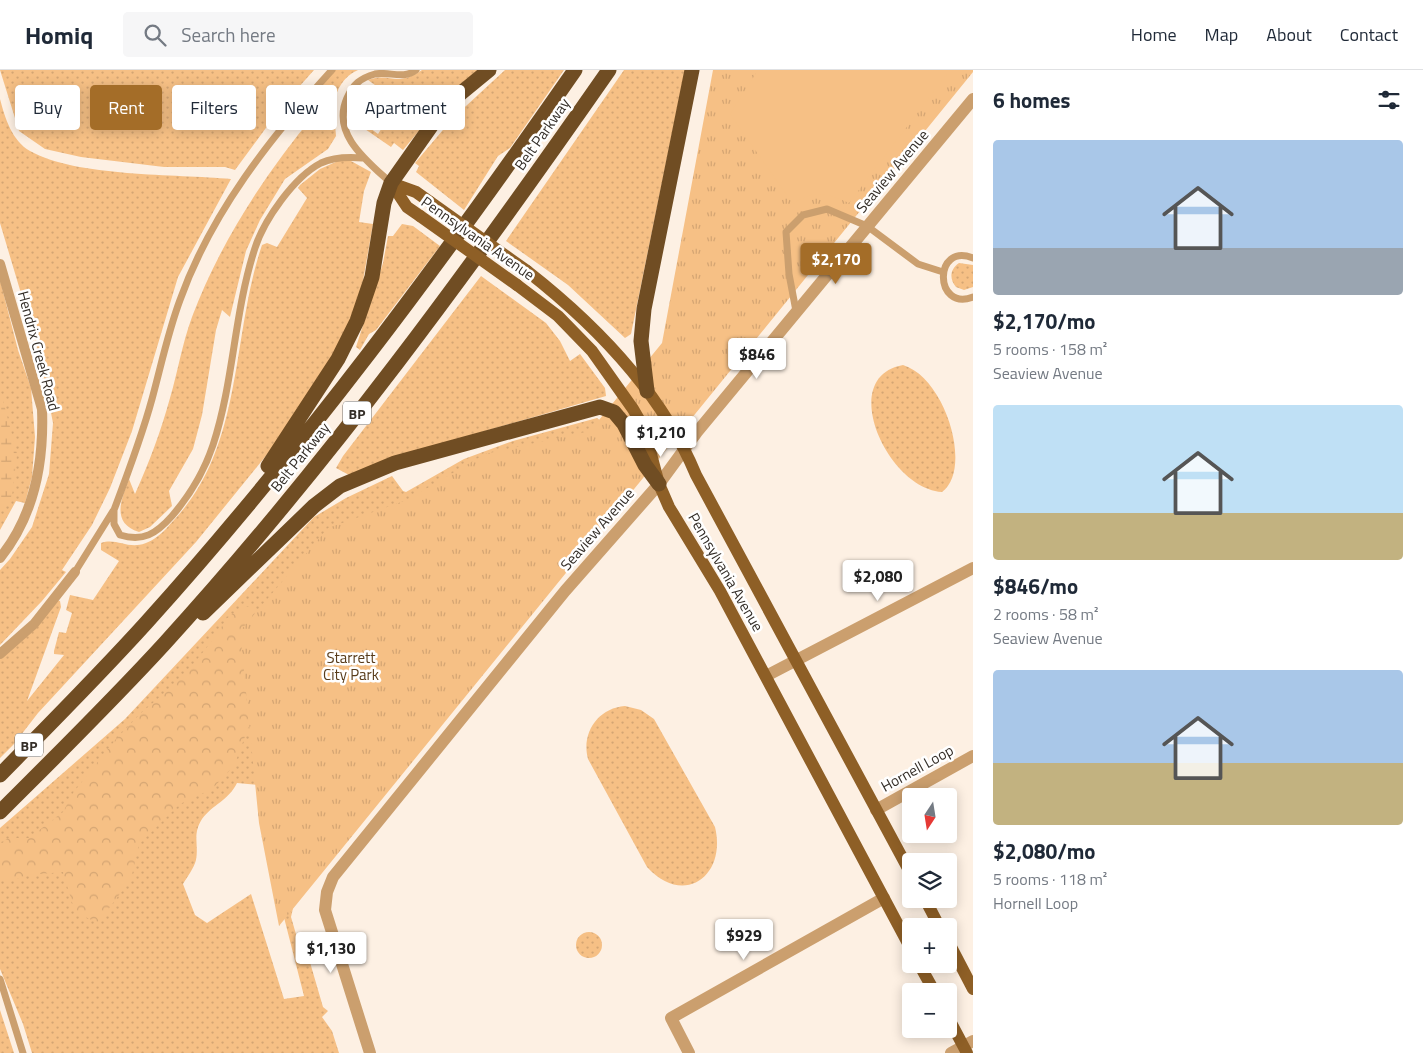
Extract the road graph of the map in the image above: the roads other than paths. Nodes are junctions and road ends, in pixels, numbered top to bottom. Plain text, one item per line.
1 (332, 70) edge
2 (416, 70) edge
3 (489, 70) edge
4 (575, 70) edge
5 (609, 70) edge
6 (692, 70) edge
7 (973, 99) edge
8 (362, 158) junction
9 (391, 183) junction
10 (867, 226) junction
11 (973, 258) edge
12 (0, 264) edge
13 (943, 272) junction
14 (973, 297) edge
15 (796, 311) junction
16 (646, 391) junction
17 (684, 448) junction
18 (659, 484) junction
19 (114, 510) junction
20 (0, 558) edge
21 (973, 568) edge
22 (75, 572) joint
23 (0, 654) edge
24 (796, 660) junction
25 (766, 676) junction
26 (59, 716) junction
27 (78, 734) junction
28 (973, 756) edge
29 (0, 775) edge
30 (876, 810) junction
31 (0, 812) edge
32 (902, 858) edge
33 (884, 898) junction
34 (902, 932) edge
35 (957, 959) edge
36 (0, 979) edge
37 (973, 988) edge
38 (957, 1031) edge
39 (968, 1047) edge
40 (23, 1053) edge
41 (370, 1053) edge
42 (689, 1053) edge
43 (951, 1053) edge

1 - 19 lane
2 - 8 lane
3 - 9 highway
4 - 26 highway, Belt Parkway / BP
5 - 27 highway, Belt Parkway / BP
6 - 16 highway
7 - 10 street, Seaview Avenue
8 - 9 lane
8 - 19 lane
9 - 16 main road, Pennsylvania Avenue, bridge
9 - 18 main road, Pennsylvania Avenue, bridge
9 - 26 highway
10 - 13 lane
10 - 15 street, Seaview Avenue
10 - 15 lane
11 - 13 lane
12 - 20 street, Hendrix Creek Road
13 - 14 lane
15 - 17 street, Seaview Avenue
16 - 17 main road, Pennsylvania Avenue
17 - 18 street, Seaview Avenue
17 - 24 main road, Pennsylvania Avenue
18 - 25 main road, Pennsylvania Avenue
18 - 27 highway
18 - 41 street, Seaview Avenue
19 - 22 lane
21 - 24 street
22 - 23 street
24 - 25 street
24 - 30 main road, Pennsylvania Avenue
25 - 33 main road, Pennsylvania Avenue
26 - 29 highway, Belt Parkway / BP
27 - 31 highway, Belt Parkway / BP
28 - 30 street, Hornell Loop
30 - 32 main road, Pennsylvania Avenue
33 - 34 main road, Pennsylvania Avenue
33 - 42 street
35 - 37 main road
36 - 40 lane
38 - 39 main road
39 - 43 street

